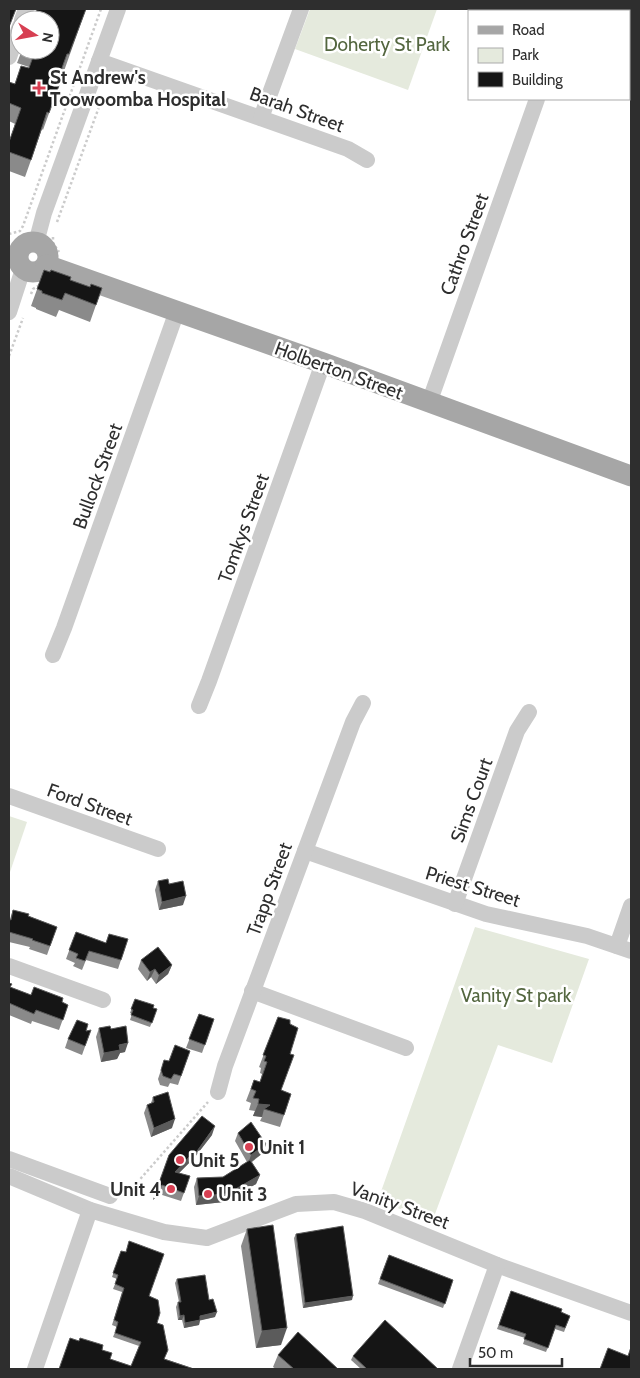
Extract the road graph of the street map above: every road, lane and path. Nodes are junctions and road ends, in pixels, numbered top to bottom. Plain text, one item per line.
1 (101, 9) edge
2 (118, 9) edge
3 (301, 9) edge
4 (99, 60) junction
5 (537, 100) edge
6 (261, 118) junction
7 (367, 160) dead end
8 (25, 247) edge
9 (53, 259) junction
10 (33, 289) dead end
11 (30, 297) dead end
12 (177, 311) junction
13 (16, 313) edge
14 (9, 356) edge
15 (323, 363) junction
16 (429, 402) junction
17 (631, 476) edge
18 (54, 655) dead end
19 (363, 703) dead end
20 (199, 706) dead end
21 (529, 712) dead end
22 (9, 796) edge
23 (158, 849) dead end
24 (305, 850) junction
25 (455, 904) junction
26 (631, 906) edge
27 (624, 948) edge
28 (9, 966) edge
29 (252, 991) junction
30 (103, 1000) dead end
31 (406, 1048) dead end
32 (218, 1092) joint
33 (9, 1159) edge
34 (9, 1176) edge
35 (110, 1196) joint
36 (90, 1210) junction
37 (497, 1264) junction
38 (631, 1313) edge
39 (35, 1369) edge
40 (460, 1369) edge

1 - 8 path
2 - 4 street
3 - 6 street
4 - 6 street, Barah Street
4 - 8 street
5 - 16 street, Cathro Street
6 - 7 street, Barah Street
8 - 9 main road
8 - 9 path
8 - 13 street
9 - 12 main road, Holberton Street
10 - 11 path
12 - 15 main road, Holberton Street
12 - 18 street, Bullock Street
13 - 14 path
15 - 16 main road, Holberton Street
15 - 20 street, Tomkys Street
16 - 17 main road, Holberton Street
19 - 24 street, Trapp Street
21 - 25 street, Sims Court
22 - 23 street, Ford Street
24 - 25 street, Priest Street
24 - 29 street, Trapp Street
25 - 27 street, Priest Street
26 - 27 street
28 - 30 street
29 - 31 street
29 - 32 street, Trapp Street
32 - 35 path
33 - 35 street
34 - 36 street, Vanity Street
36 - 37 street, Vanity Street
36 - 39 street
37 - 38 street, Vanity Street
37 - 40 street

